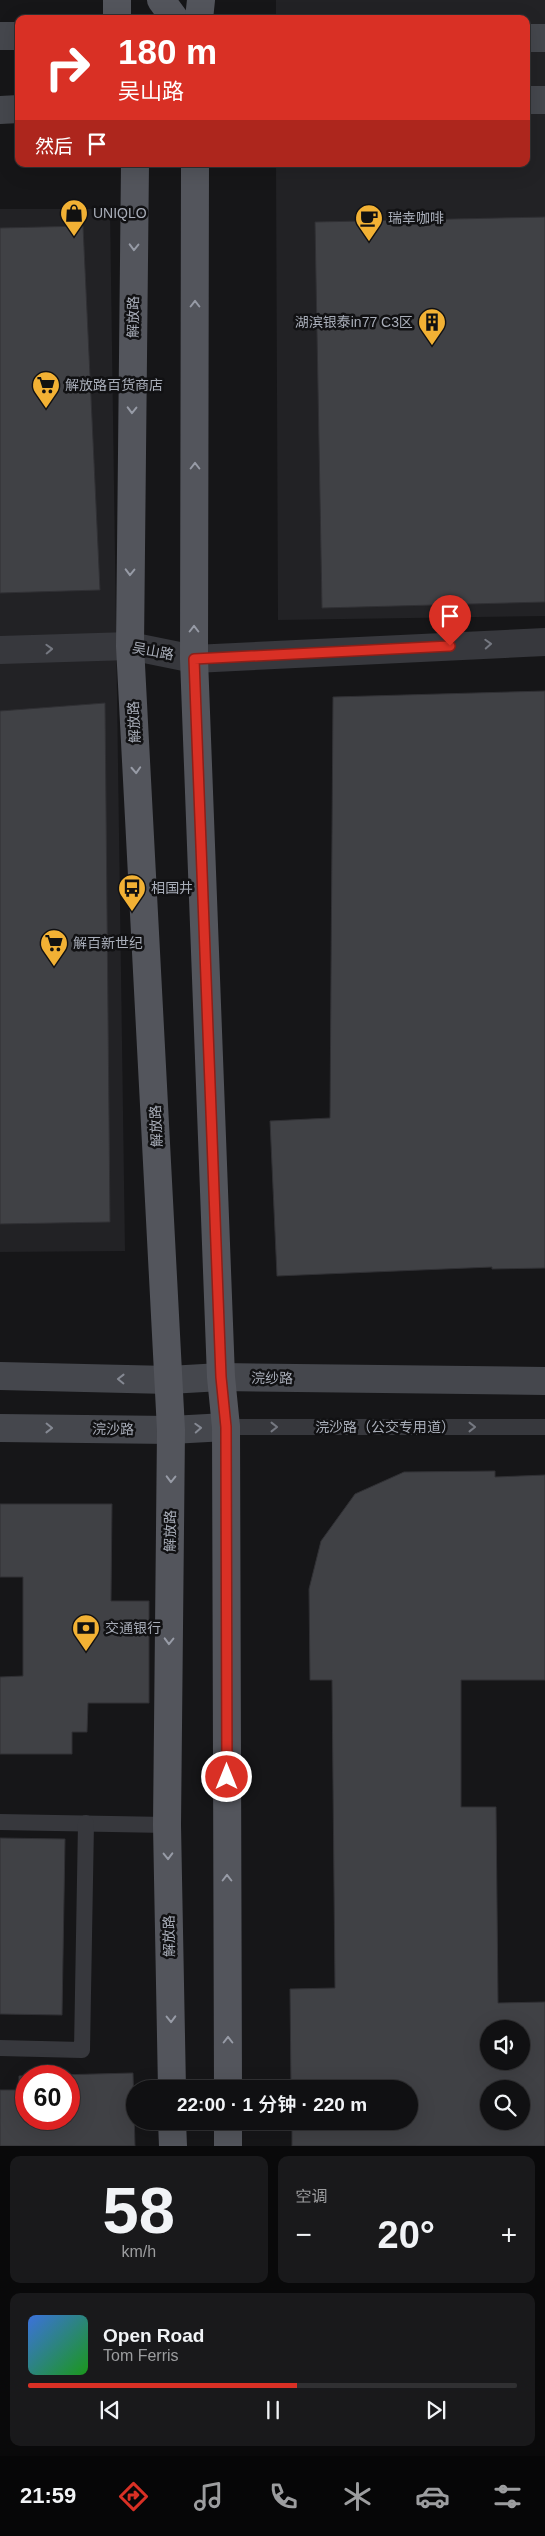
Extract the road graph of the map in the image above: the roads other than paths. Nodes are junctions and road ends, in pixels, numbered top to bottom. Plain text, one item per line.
1 (117, 0) edge
2 (161, 0) edge
3 (187, 0) edge
4 (201, 0) edge
5 (117, 15) edge
6 (172, 15) edge
7 (189, 15) edge
8 (199, 15) edge
9 (0, 36) edge
10 (15, 36) edge
11 (530, 38) edge
12 (545, 38) edge
13 (530, 100) edge
14 (545, 100) edge
15 (0, 110) edge
16 (15, 110) edge
17 (135, 167) edge
18 (195, 167) edge
19 (545, 642) edge
20 (130, 646) junction
21 (0, 650) edge
22 (194, 659) junction
23 (0, 1376) edge
24 (221, 1377) junction
25 (170, 1380) junction
26 (545, 1381) edge
27 (226, 1427) junction
28 (545, 1427) edge
29 (0, 1428) edge
30 (171, 1430) junction
31 (0, 1822) edge
32 (86, 1823) junction
33 (167, 1825) junction
34 (0, 2048) edge
35 (172, 2080) edge
36 (228, 2080) edge
37 (172, 2130) edge
38 (228, 2130) edge
39 (173, 2146) edge
40 (228, 2146) edge

1 - 5 main road
2 - 6 main road
3 - 7 main road
4 - 8 main road
9 - 10 main road
11 - 12 main road
13 - 14 main road
15 - 16 main road
17 -> 20 main road, 解放路
22 -> 18 main road
22 -> 19 street, 吴山路
21 -> 20 street, 吴山路
20 - 22 street, 吴山路
20 -> 25 main road, 解放路
22 - 24 main road
25 -> 23 main road, 浣纱路
24 - 25 main road, 浣纱路
24 - 26 main road, 浣纱路
24 - 27 main road
25 - 30 main road, 解放路
27 -> 28 lane, 浣沙路（公交专用道）
30 -> 27 main road, 浣沙路
36 -> 27 main road
29 -> 30 main road, 浣沙路
30 -> 33 main road, 解放路
31 - 32 lane
32 - 33 lane
32 - 34 lane
33 -> 35 main road, 解放路
37 - 39 main road
38 - 40 main road

